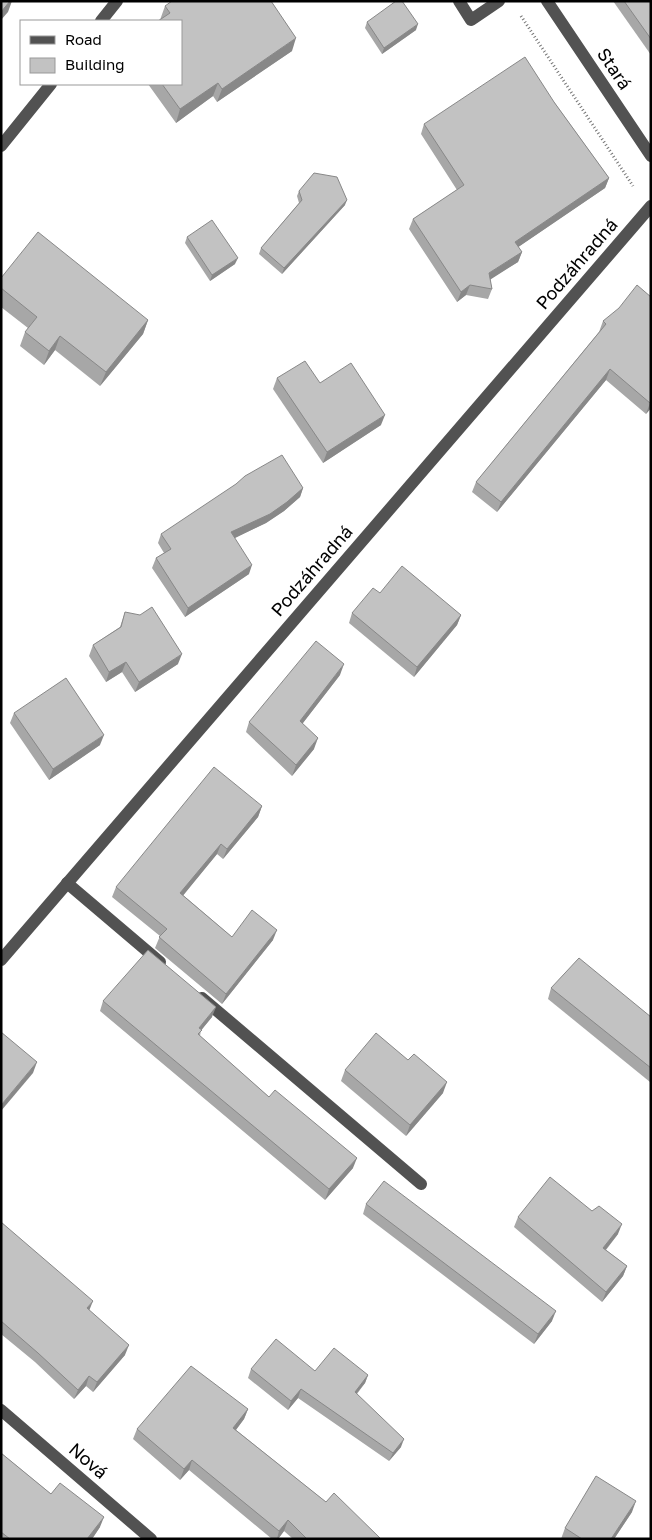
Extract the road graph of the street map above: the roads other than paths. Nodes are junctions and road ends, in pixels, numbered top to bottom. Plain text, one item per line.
1 (116, 1) edge
2 (459, 1) edge
3 (499, 1) edge
4 (547, 1) edge
5 (102, 20) edge
6 (50, 85) edge
7 (1, 146) edge
8 (651, 156) edge
9 (649, 207) edge
10 (66, 883) junction
11 (1, 960) edge
12 (172, 973) edge
13 (195, 992) edge
14 (421, 1184) dead end
15 (1, 1410) edge
16 (151, 1539) edge

1 - 5 street
2 - 3 street
4 - 8 street, Stará
6 - 7 street
9 - 10 street, Podzáhradná
10 - 11 street, Podzáhradná
10 - 12 street
13 - 14 street
15 - 16 street, Nová

